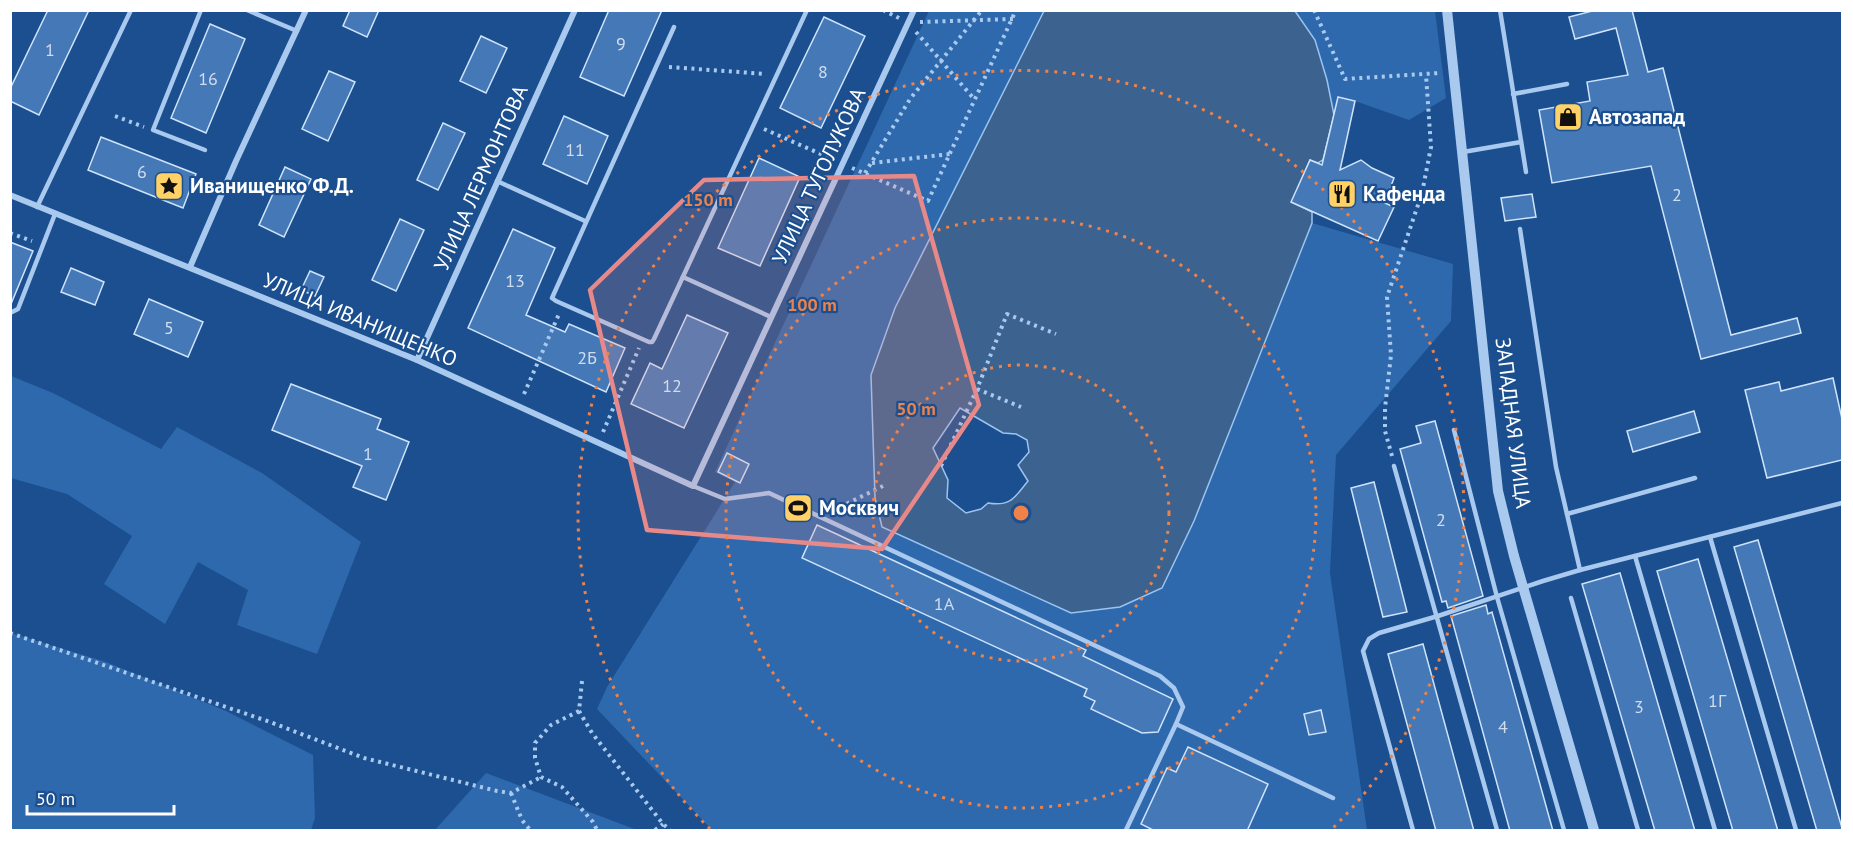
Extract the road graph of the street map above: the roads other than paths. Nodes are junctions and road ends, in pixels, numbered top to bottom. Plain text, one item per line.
1 (131, 10) edge
2 (201, 10) edge
3 (247, 10) edge
4 (306, 10) edge
5 (576, 10) edge
6 (807, 10) edge
7 (914, 10) edge
8 (1447, 10) edge
9 (1500, 10) edge
10 (674, 27) dead end
11 (297, 30) junction
12 (1567, 84) dead end
13 (1513, 94) junction
14 (1521, 142) junction
15 (206, 150) dead end
16 (1463, 152) junction
17 (1526, 172) dead end
18 (497, 181) junction
19 (10, 195) edge
20 (37, 207) junction
21 (55, 214) junction
22 (585, 221) junction
23 (1520, 229) dead end
24 (190, 267) junction
25 (683, 277) junction
26 (10, 313) edge
27 (771, 317) junction
28 (417, 360) junction
29 (1454, 430) dead end
30 (1394, 466) road end
31 (1695, 478) dead end
32 (693, 486) junction
33 (1842, 503) edge
34 (1567, 514) junction
35 (1710, 537) junction
36 (1635, 556) junction
37 (1580, 570) junction
38 (1523, 588) junction
39 (1497, 597) junction
40 (1571, 598) dead end
41 (1438, 616) junction
42 (1176, 724) junction
43 (1333, 798) dead end
44 (1126, 831) edge
45 (1413, 831) edge
46 (1497, 831) edge
47 (1563, 831) edge
48 (1594, 831) edge
49 (1638, 831) edge
50 (1715, 831) edge
51 (1796, 831) edge

1 - 20 lane
2 - 15 lane
3 - 11 lane
4 - 11 street
5 - 18 street, УЛИЦА ЛЕРМОНТОВА
6 - 25 lane
7 - 27 street, УЛИЦА ТУГОЛУКОВА
8 - 16 street, ЗАПАДНАЯ УЛИЦА
9 - 13 lane
10 - 22 lane
11 - 24 street
12 - 13 lane
13 - 14 lane
14 - 16 lane
14 - 17 lane
16 - 38 street, ЗАПАДНАЯ УЛИЦА
18 - 22 lane
18 - 28 street, УЛИЦА ЛЕРМОНТОВА
19 - 20 street, УЛИЦА ИВАНИЩЕНКО
20 - 21 street, УЛИЦА ИВАНИЩЕНКО
21 - 24 street, УЛИЦА ИВАНИЩЕНКО
21 - 26 lane
22 - 25 lane
23 - 34 lane
24 - 28 street, УЛИЦА ИВАНИЩЕНКО
25 - 27 lane
27 - 32 street, УЛИЦА ТУГОЛУКОВА
28 - 32 street, УЛИЦА ИВАНИЩЕНКО
29 - 39 lane
30 - 41 lane
31 - 34 lane
32 - 42 lane
33 - 35 lane
34 - 37 lane
35 - 36 lane
35 - 51 lane
36 - 37 lane
36 - 50 lane
37 - 38 lane
38 - 39 lane
38 - 48 street, ЗАПАДНАЯ УЛИЦА
39 - 41 lane
39 - 47 lane
40 - 49 lane
41 - 45 lane
41 - 46 lane
42 - 43 lane
42 - 44 lane

